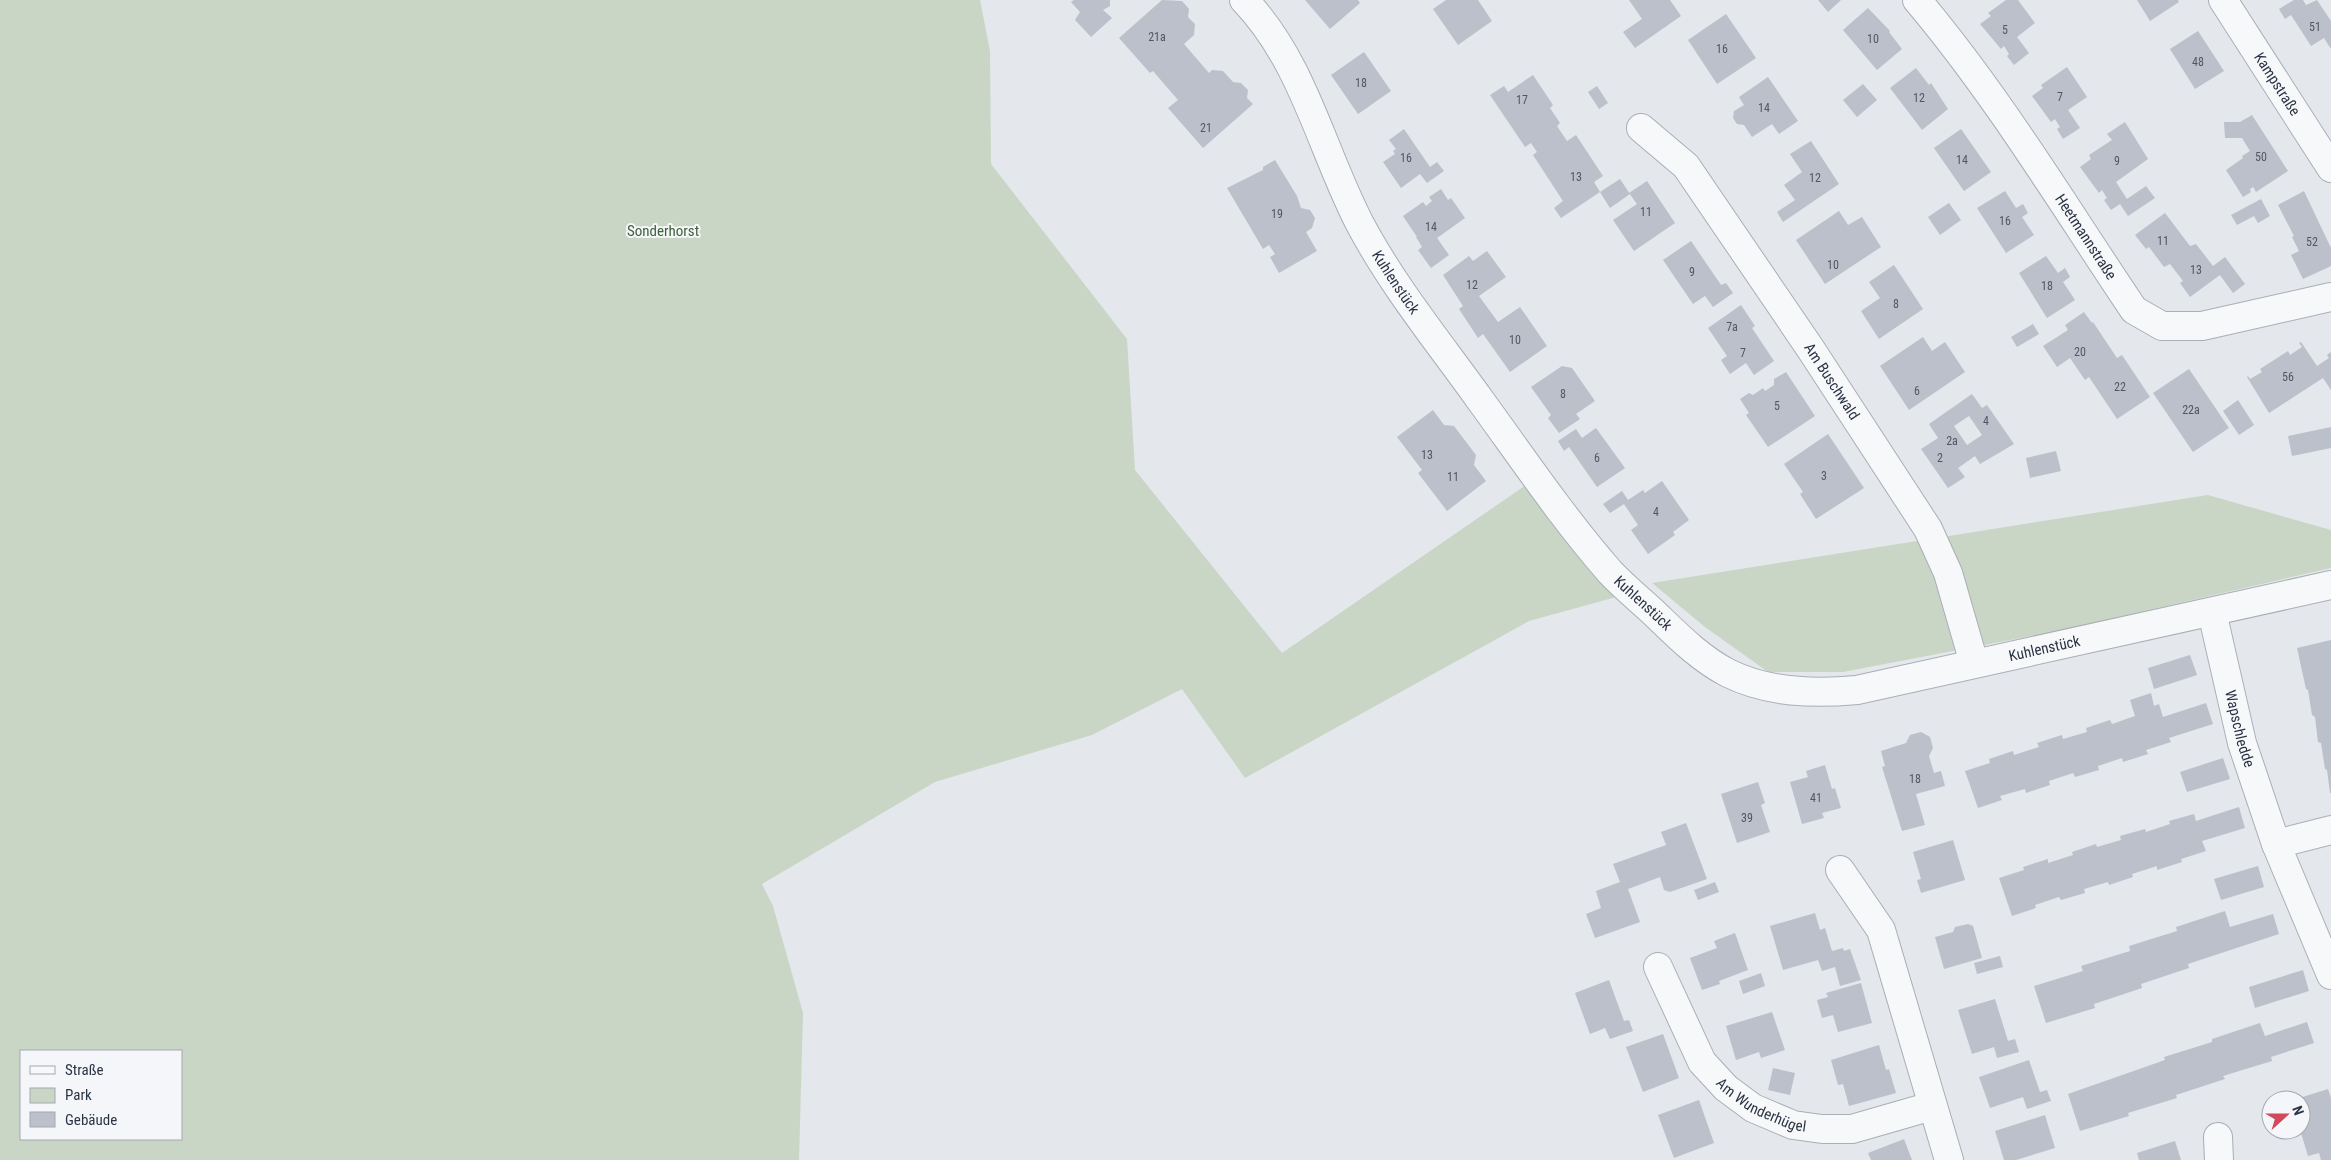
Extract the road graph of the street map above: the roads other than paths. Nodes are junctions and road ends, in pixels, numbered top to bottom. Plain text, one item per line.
1 (1244, 0) edge
2 (1917, 0) edge
3 (2223, 0) edge
4 (1641, 128) dead end
5 (2331, 168) edge
6 (2331, 297) edge
7 (2331, 585) edge
8 (2212, 612) junction
9 (1974, 663) junction
10 (2331, 830) edge
11 (2276, 844) junction
12 (1840, 870) dead end
13 (1658, 967) dead end
14 (2331, 976) edge
15 (1932, 1106) junction
16 (1949, 1160) edge

1 - 9 street, Kuhlenstück
2 - 6 street, Heetmannstraße
3 - 5 street, Kampstraße
4 - 9 street, Am Buschwald
7 - 8 street, Kuhlenstück
8 - 9 street, Kuhlenstück
8 - 11 street, Wapschledde
10 - 11 street
11 - 14 street, Wapschledde
12 - 15 street
13 - 15 street, Am Wunderhügel
15 - 16 street

